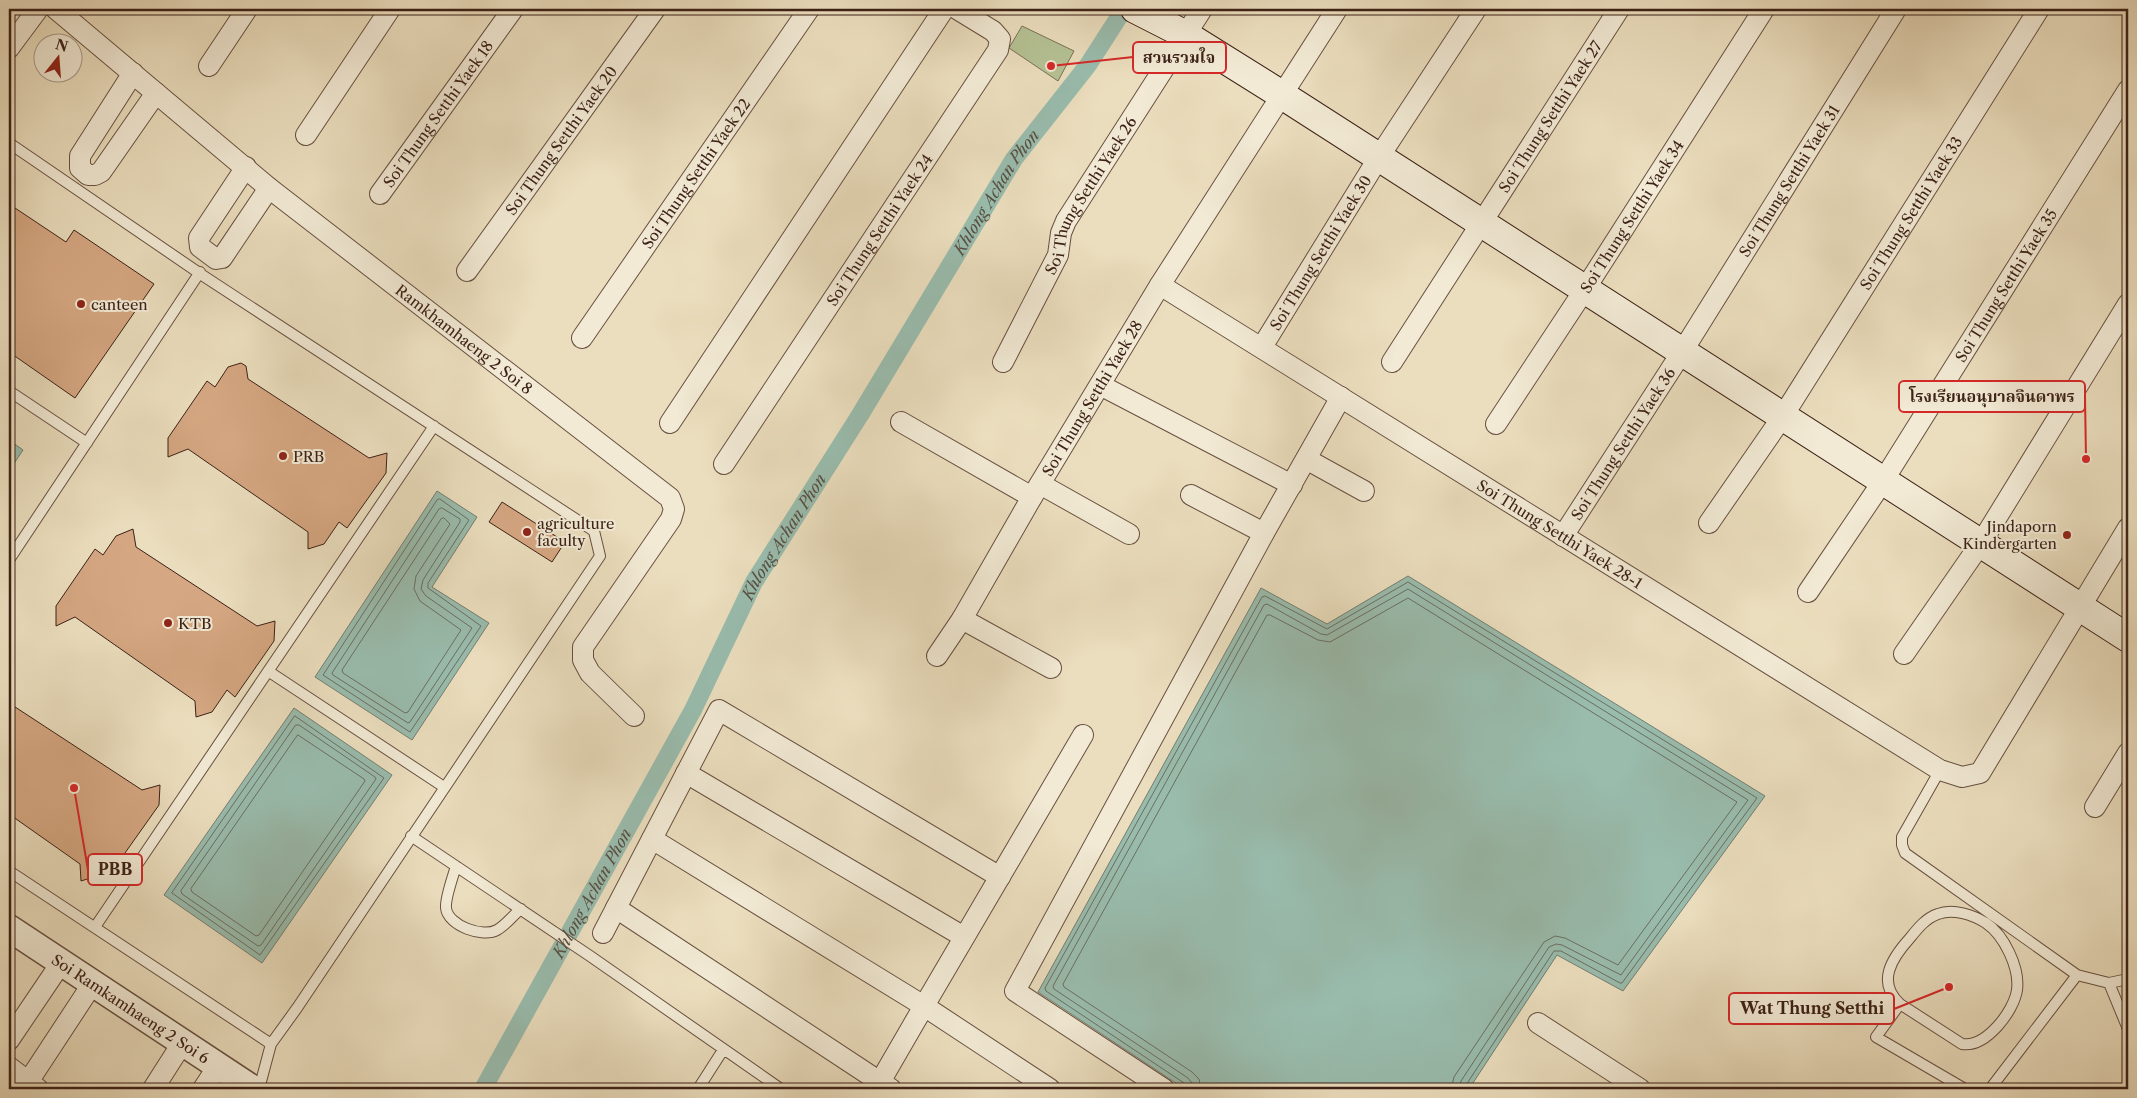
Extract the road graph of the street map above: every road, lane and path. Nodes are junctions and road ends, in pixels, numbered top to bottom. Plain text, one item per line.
1 (38, 9) edge
2 (56, 9) edge
3 (247, 9) edge
4 (390, 9) edge
5 (512, 9) edge
6 (655, 9) edge
7 (809, 9) edge
8 (944, 9) edge
9 (957, 9) edge
10 (1135, 9) edge
11 (1202, 9) edge
12 (1337, 9) edge
13 (1476, 9) edge
14 (1619, 9) edge
15 (1764, 9) edge
16 (1896, 9) edge
17 (2039, 9) edge
18 (1186, 35) junction
19 (9, 48) edge
20 (209, 66) dead end
21 (133, 73) junction
22 (2128, 90) edge
23 (156, 93) junction
24 (1282, 95) junction
25 (306, 135) dead end
26 (9, 143) edge
27 (1379, 157) junction
28 (246, 167) junction
29 (269, 188) junction
30 (380, 194) dead end
31 (1481, 223) junction
32 (467, 271) dead end
33 (200, 272) junction
34 (1160, 284) junction
35 (1585, 290) junction
36 (2128, 304) edge
37 (582, 338) dead end
38 (1262, 347) junction
39 (1682, 352) junction
40 (1003, 362) dead end
41 (1392, 362) dead end
42 (1100, 385) junction
43 (9, 391) edge
44 (1342, 397) junction
45 (1782, 416) junction
46 (901, 422) dead end
47 (670, 423) dead end
48 (1496, 424) dead end
49 (434, 426) junction
50 (87, 443) junction
51 (1306, 459) junction
52 (724, 464) dead end
53 (1883, 481) junction
54 (1292, 485) junction
55 (1036, 490) junction
56 (1364, 491) dead end
57 (1192, 495) dead end
58 (1709, 523) dead end
59 (2128, 528) edge
60 (1264, 533) junction
61 (1129, 534) dead end
62 (1563, 536) junction
63 (1980, 543) junction
64 (9, 560) edge
65 (1808, 592) dead end
66 (2080, 606) junction
67 (962, 619) junction
68 (2128, 638) edge
69 (1904, 654) dead end
70 (937, 656) dead end
71 (1051, 668) dead end
72 (268, 671) junction
73 (634, 716) dead end
74 (1082, 735) dead end
75 (2128, 753) edge
76 (1940, 770) junction
77 (686, 773) junction
78 (444, 787) junction
79 (2095, 807) dead end
80 (411, 836) junction
81 (652, 839) junction
82 (456, 866) junction
83 (9, 871) edge
84 (1000, 877) junction
85 (616, 908) junction
86 (521, 909) junction
87 (95, 927) junction
88 (9, 928) edge
89 (603, 933) dead end
90 (964, 938) junction
91 (61, 962) junction
92 (2077, 975) junction
93 (2128, 979) edge
94 (93, 983) junction
95 (2110, 983) junction
96 (1900, 1004) junction
97 (924, 1006) junction
98 (1538, 1023) dead end
99 (2128, 1029) edge
100 (9, 1040) edge
101 (183, 1042) junction
102 (271, 1044) junction
103 (723, 1050) junction
104 (218, 1066) junction
105 (9, 1067) edge
106 (33, 1086) edge
107 (885, 1086) edge
108 (1633, 1087) edge
109 (153, 1089) edge
110 (203, 1089) edge
111 (253, 1089) edge
112 (259, 1089) edge
113 (698, 1089) edge
114 (781, 1089) edge
115 (1050, 1089) edge
116 (1164, 1089) edge
117 (1965, 1089) edge
118 (1990, 1089) edge

1 - 19 street
2 - 21 street, Ramkhamhaeng 2 Soi 8
3 - 20 street
4 - 25 street
5 - 30 street, Soi Thung Setthi Yaek 18
6 - 32 street, Soi Thung Setthi Yaek 20
7 - 37 street, Soi Thung Setthi Yaek 22
8 - 47 street
9 - 52 street, Soi Thung Setthi Yaek 24
10 - 18 main road
11 - 18 street, Soi Thung Setthi Yaek 26
12 - 24 street, Soi Thung Setthi Yaek 28
13 - 27 street, Soi Thung Setthi Yaek 30
14 - 31 street, Soi Thung Setthi Yaek 27
15 - 35 street, Soi Thung Setthi Yaek 34
16 - 39 street, Soi Thung Setthi Yaek 31
17 - 45 street, Soi Thung Setthi Yaek 33
18 - 24 main road
18 - 40 street, Soi Thung Setthi Yaek 26
21 - 23 street, Ramkhamhaeng 2 Soi 8
21 - 23 street
22 - 53 street, Soi Thung Setthi Yaek 35
23 - 28 street, Ramkhamhaeng 2 Soi 8
24 - 27 main road
24 - 34 street, Soi Thung Setthi Yaek 28
26 - 33 lane
27 - 31 main road
27 - 38 street, Soi Thung Setthi Yaek 30
28 - 29 street, Ramkhamhaeng 2 Soi 8
28 - 29 street
29 - 73 street, Ramkhamhaeng 2 Soi 8
31 - 35 main road
31 - 41 street, Soi Thung Setthi Yaek 27
33 - 49 lane
33 - 50 lane
34 - 38 street, Soi Thung Setthi Yaek 28-1
34 - 42 street, Soi Thung Setthi Yaek 28
35 - 39 main road
35 - 48 street, Soi Thung Setthi Yaek 34
36 - 63 street
38 - 44 street, Soi Thung Setthi Yaek 28-1
39 - 45 main road
39 - 62 street, Soi Thung Setthi Yaek 36
42 - 54 street
42 - 55 street, Soi Thung Setthi Yaek 28
43 - 50 lane
44 - 51 street
44 - 62 street, Soi Thung Setthi Yaek 28-1
45 - 53 main road
45 - 58 street, Soi Thung Setthi Yaek 33
46 - 55 street
49 - 72 lane
49 - 78 lane
50 - 64 lane
51 - 54 street
51 - 56 street
53 - 63 main road
53 - 65 street, Soi Thung Setthi Yaek 35
54 - 60 street
55 - 61 street
55 - 67 street, Soi Thung Setthi Yaek 28
57 - 60 street
59 - 66 street
60 - 116 street
62 - 76 street, Soi Thung Setthi Yaek 28-1
63 - 66 main road
63 - 69 street
66 - 68 main road
66 - 76 street, Soi Thung Setthi Yaek 28-1
67 - 70 street, Soi Thung Setthi Yaek 28
67 - 71 street
72 - 78 lane
72 - 87 lane
74 - 84 street
75 - 79 street
76 - 92 lane
77 - 81 street
77 - 84 street
77 - 90 street
78 - 80 lane
80 - 82 lane
80 - 102 lane
81 - 85 street
81 - 97 street
82 - 86 lane
82 - 86 lane
83 - 87 lane
84 - 90 street
85 - 89 street
85 - 107 street
86 - 103 lane
87 - 102 lane
88 - 91 street, Soi Ramkamhaeng 2 Soi 6
90 - 97 street
91 - 94 street, Soi Ramkamhaeng 2 Soi 6
91 - 100 street
92 - 95 lane
92 - 118 lane
93 - 95 lane
94 - 101 street, Soi Ramkamhaeng 2 Soi 6
94 - 106 street
95 - 99 lane
96 - 96 lane
96 - 117 lane
97 - 107 street
97 - 115 street
98 - 108 street
101 - 104 street, Soi Ramkamhaeng 2 Soi 6
101 - 109 street
102 - 112 lane
103 - 113 lane
103 - 114 lane
104 - 110 street
104 - 111 street, Soi Ramkamhaeng 2 Soi 6
105 - 106 street

